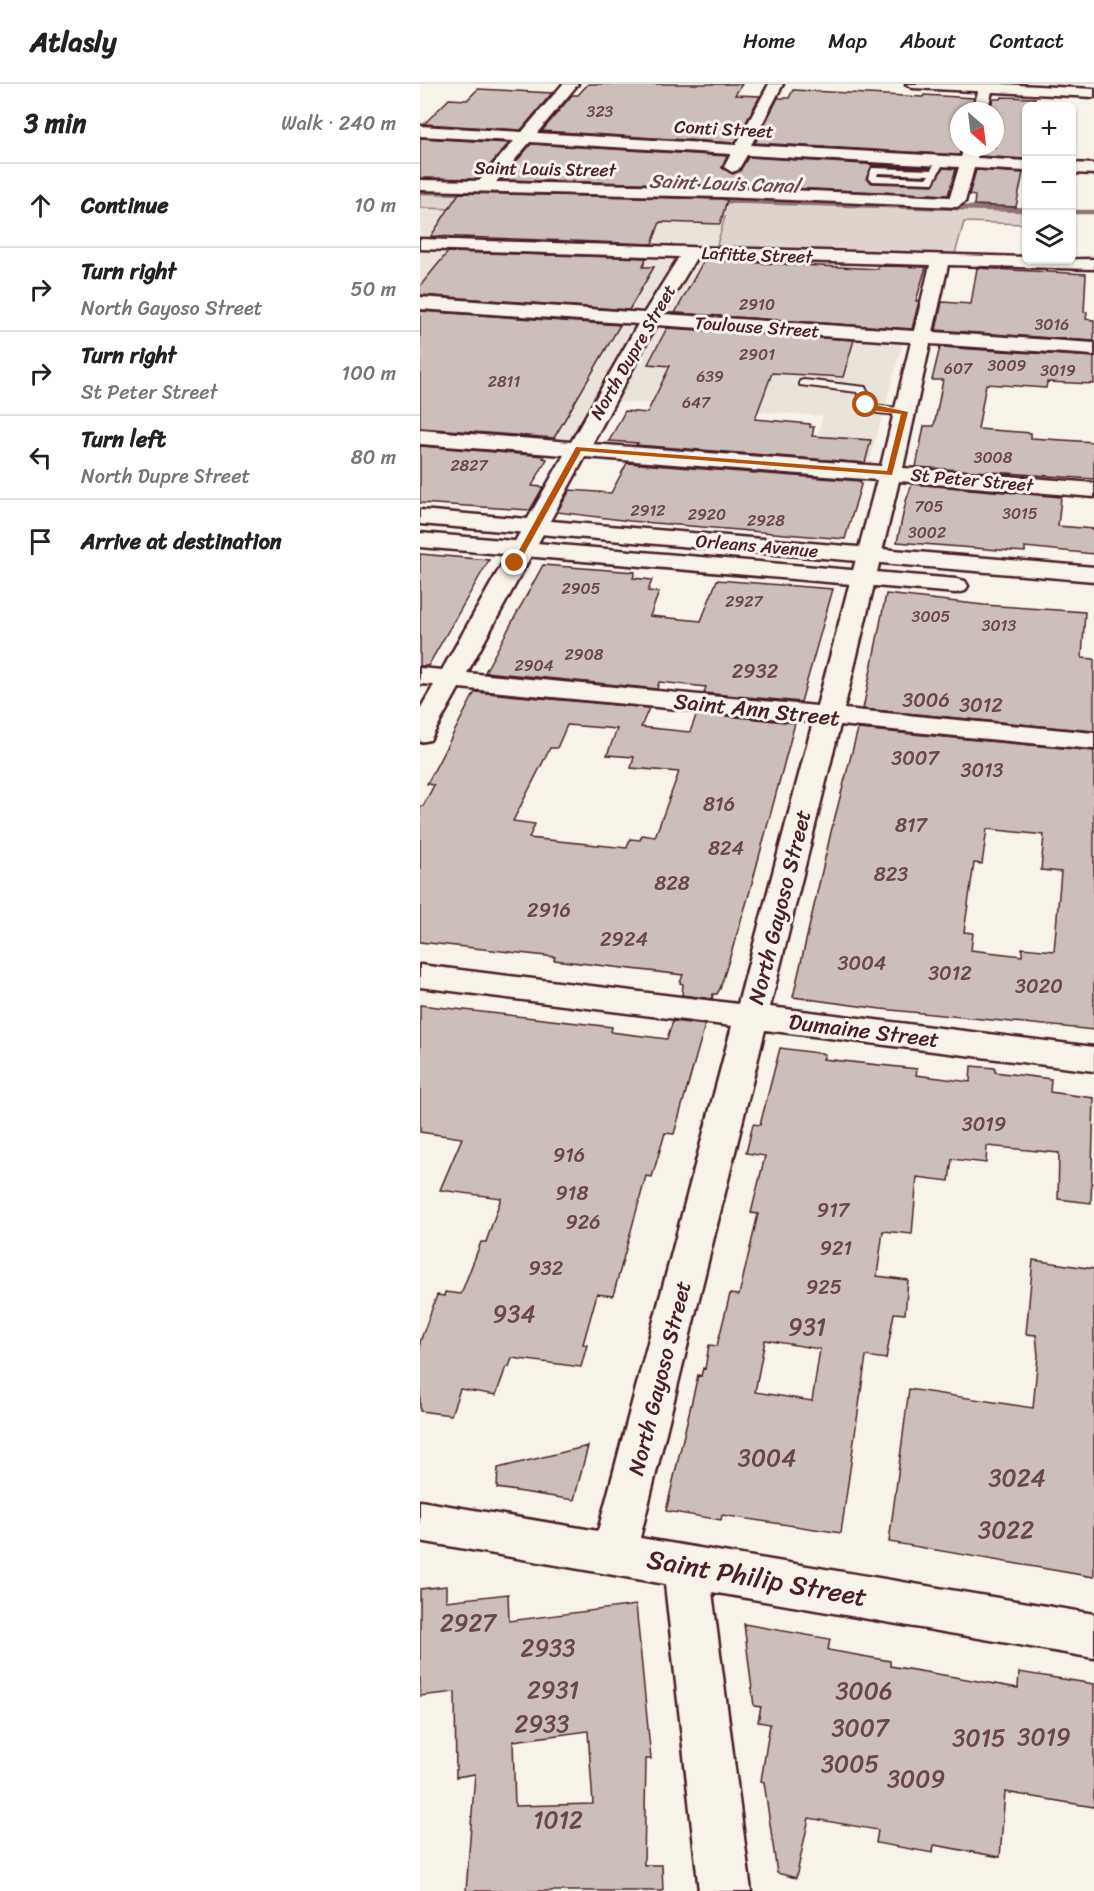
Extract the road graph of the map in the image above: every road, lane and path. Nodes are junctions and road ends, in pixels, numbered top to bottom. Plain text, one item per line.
1 (571, 84) edge
2 (776, 84) edge
3 (913, 84) edge
4 (1009, 84) edge
5 (986, 86) edge
6 (1094, 91) edge
7 (982, 102) edge
8 (420, 131) edge
9 (526, 137) junction
10 (740, 150) junction
11 (970, 156) edge
12 (969, 164) junction
13 (1022, 166) edge
14 (937, 168) junction
15 (1076, 168) edge
16 (1094, 169) edge
17 (420, 185) edge
18 (483, 187) junction
19 (721, 192) junction
20 (423, 246) edge
21 (690, 253) junction
22 (940, 260) junction
23 (1094, 264) edge
24 (420, 303) edge
25 (650, 320) junction
26 (922, 338) junction
27 (1094, 350) edge
28 (804, 383) dead end
29 (904, 412) junction
30 (420, 437) edge
31 (579, 449) junction
32 (890, 474) junction
33 (1094, 490) edge
34 (420, 517) edge
35 (535, 527) junction
36 (420, 540) edge
37 (523, 549) junction
38 (866, 567) junction
39 (1094, 574) edge
40 (979, 588) dead end
41 (420, 676) edge
42 (451, 679) junction
43 (828, 716) junction
44 (420, 734) edge
45 (1094, 741) edge
46 (420, 976) edge
47 (751, 1016) junction
48 (1094, 1059) edge
49 (420, 1521) edge
50 (614, 1554) junction
51 (686, 1566) junction
52 (1094, 1636) edge
53 (725, 1891) edge

1 - 9 street
2 - 10 street
3 - 5 street
4 - 6 street
5 - 6 street
5 - 7 street
8 - 9 street, Conti Street
9 - 10 street, Conti Street
9 - 18 street
10 - 14 street, Conti Street
10 - 19 street
11 - 12 street
12 - 13 street, Conti Street
12 - 14 street, Conti Street
12 - 19 street, Saint Louis Street
14 - 14 lane
15 - 16 street
17 - 18 street, Saint Louis Street
18 - 19 street, Saint Louis Street
20 - 21 street, Lafitte Street
21 - 22 street, Lafitte Street
21 - 25 street, North Dupre Street
22 - 23 street, Lafitte Street
22 - 26 street, North Gayoso Street
24 - 25 street, Toulouse Street
25 - 26 street, Toulouse Street
25 - 31 street, North Dupre Street
26 - 27 street, Toulouse Street
26 - 29 street, North Gayoso Street
28 - 29 lane
29 - 32 street, North Gayoso Street
30 - 31 street, St Peter Street
31 - 32 street, St Peter Street
31 - 35 street, North Dupre Street
32 - 33 street, St Peter Street
32 - 38 street, North Gayoso Street
34 - 35 street, Orleans Avenue
35 - 37 street, North Dupre Street
35 - 38 street, Orleans Avenue
36 - 37 street, Orleans Avenue
37 - 38 street, Orleans Avenue
37 - 42 street, North Dupre Street
38 - 39 street, Orleans Avenue
38 - 40 street, Orleans Avenue
38 - 43 street, North Gayoso Street
41 - 42 street, Saint Ann Street
42 - 43 street, Saint Ann Street
42 - 44 street, North Dupre Street
43 - 45 street, Saint Ann Street
43 - 47 street, North Gayoso Street
46 - 47 street, Dumaine Street
47 - 48 street, Dumaine Street
47 - 50 street, North Gayoso Street
49 - 50 street, Saint Philip Street
50 - 51 street, Saint Philip Street
51 - 52 street, Saint Philip Street
51 - 53 street

